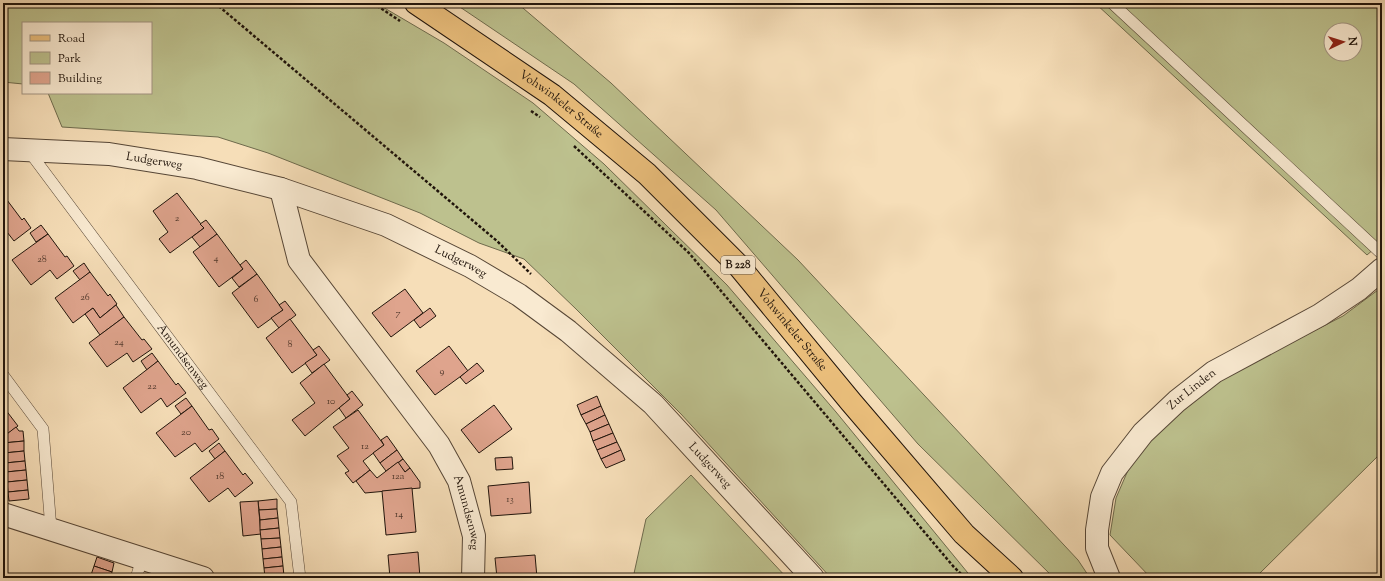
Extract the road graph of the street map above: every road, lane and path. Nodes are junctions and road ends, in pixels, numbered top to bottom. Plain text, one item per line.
1 (215, 3) edge
2 (373, 3) edge
3 (416, 3) edge
4 (1112, 3) edge
5 (405, 25) dead end
6 (527, 108) dead end
7 (547, 122) dead end
8 (570, 142) dead end
9 (3, 148) edge
10 (27, 150) junction
11 (282, 189) junction
12 (1382, 254) edge
13 (1382, 269) edge
14 (534, 277) dead end
15 (3, 375) edge
16 (3, 514) edge
17 (51, 529) junction
18 (139, 568) edge
19 (203, 578) edge
20 (300, 578) edge
21 (474, 578) edge
22 (813, 578) edge
23 (965, 578) edge
24 (1012, 578) edge
25 (1109, 578) edge

1 - 14 path
2 - 5 path
3 - 24 main road, Vohwinkeler Straße / B 228
4 - 12 lane
6 - 7 path
8 - 23 path
9 - 10 street, Ludgerweg
10 - 11 street, Ludgerweg
10 - 20 lane, Amundsenweg
11 - 21 street, Amundsenweg
11 - 22 street, Ludgerweg
13 - 25 street, Zur Linden
15 - 17 lane
16 - 17 street
17 - 18 street
18 - 19 street

